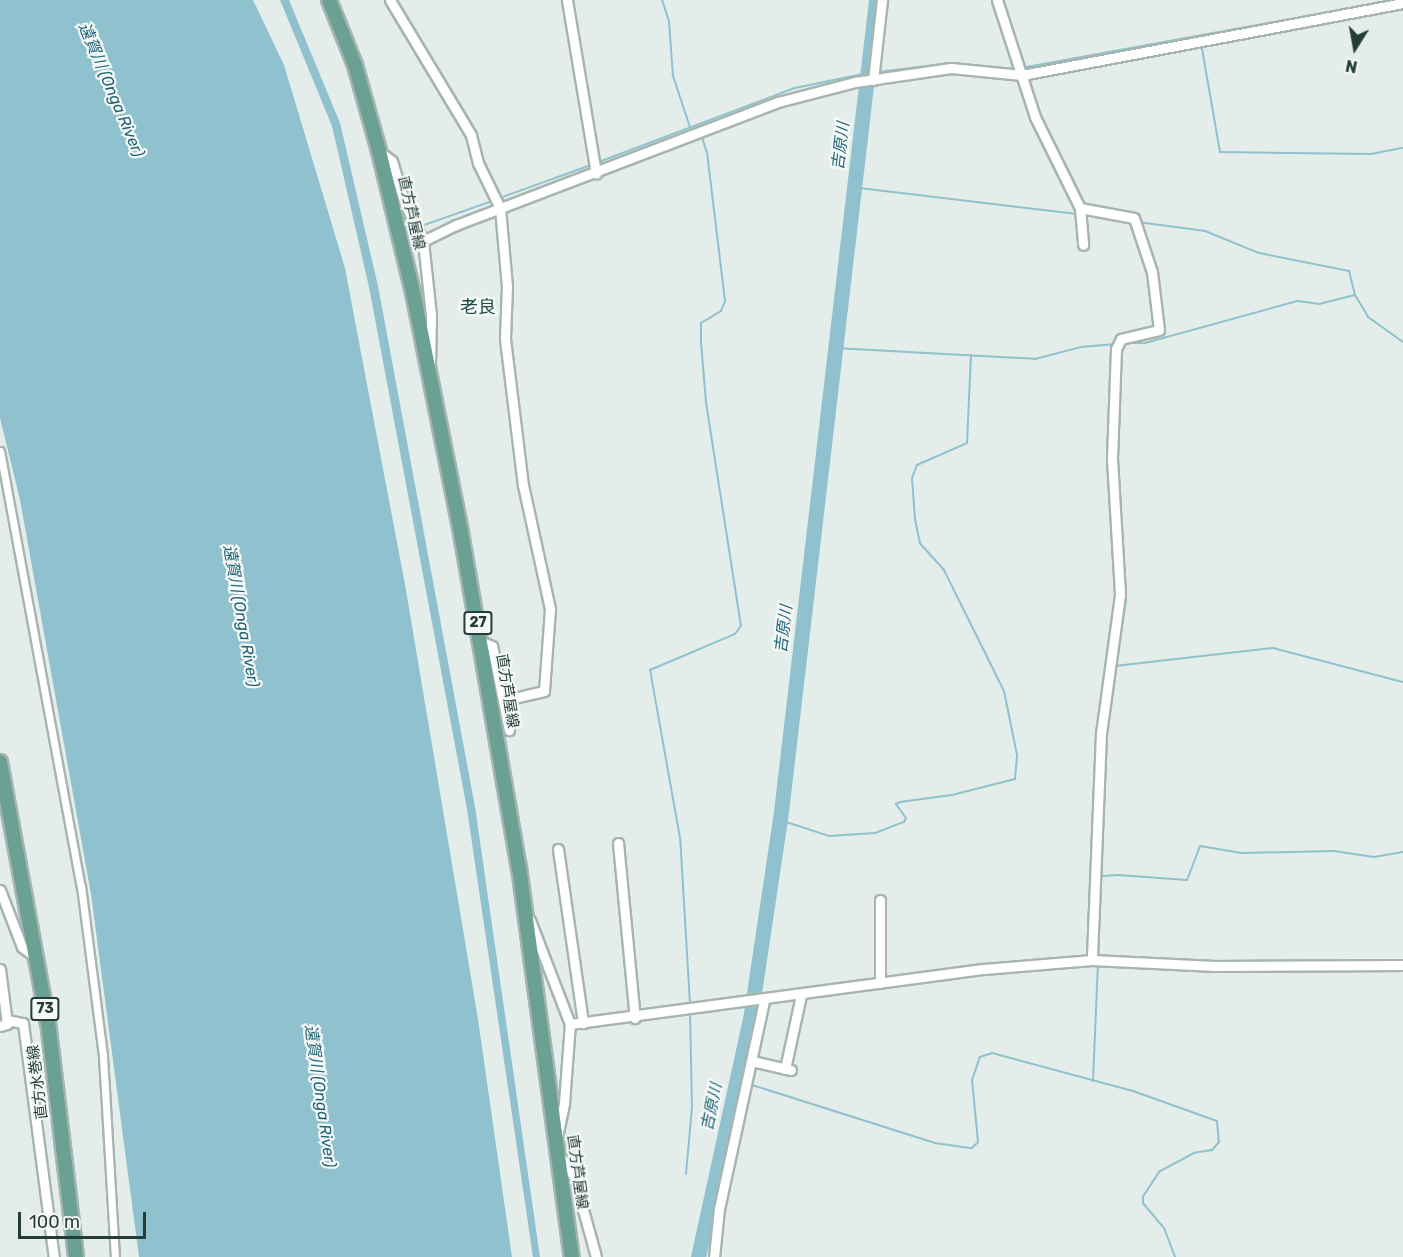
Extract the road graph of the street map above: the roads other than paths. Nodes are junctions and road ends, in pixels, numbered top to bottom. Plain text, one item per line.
1 (329, 0) edge
2 (390, 0) edge
3 (567, 0) edge
4 (882, 0) edge
5 (998, 0) edge
6 (1403, 3) edge
7 (1022, 75) junction
8 (873, 80) junction
9 (379, 151) junction
10 (596, 174) junction
11 (500, 208) junction
12 (1080, 208) junction
13 (423, 241) junction
14 (1083, 245) dead end
15 (429, 369) junction
16 (0, 451) edge
17 (482, 642) junction
18 (506, 700) junction
19 (509, 730) dead end
20 (0, 762) edge
21 (3, 804) edge
22 (618, 843) dead end
23 (558, 849) dead end
24 (0, 890) edge
25 (880, 900) dead end
26 (526, 918) junction
27 (36, 957) junction
28 (1092, 960) junction
29 (1403, 965) edge
30 (0, 974) edge
31 (880, 983) junction
32 (801, 995) junction
33 (764, 1000) junction
34 (635, 1018) junction
35 (3, 1023) edge
36 (583, 1023) junction
37 (570, 1024) junction
38 (752, 1061) junction
39 (556, 1138) junction
40 (558, 1154) junction
41 (54, 1257) edge
42 (76, 1257) edge
43 (115, 1257) edge
44 (572, 1257) edge
45 (597, 1257) edge
46 (714, 1257) edge

1 - 9 main road, 直方芦屋線 / 27
2 - 11 street
3 - 10 street
4 - 8 street
5 - 7 street
6 - 7 street
7 - 8 street
7 - 12 street
8 - 10 street
9 - 13 street
9 - 15 main road, 直方芦屋線 / 27
10 - 11 street
11 - 13 street
11 - 18 street
12 - 14 street
12 - 28 street
13 - 15 street
15 - 17 main road, 直方芦屋線 / 27
16 - 43 street
17 - 18 street
17 - 26 main road, 直方芦屋線 / 27
18 - 19 street
20 - 21 main road, 直方水巻線 / 73
21 - 27 main road, 直方水巻線 / 73
22 - 34 street
23 - 36 street
24 - 27 street
25 - 31 street
26 - 37 street
26 - 39 main road, 直方芦屋線 / 27
27 - 42 main road, 直方水巻線 / 73
28 - 29 street
28 - 31 street
30 - 35 street
31 - 32 street
32 - 33 street
32 - 38 street
33 - 34 street
33 - 38 street
34 - 36 street
35 - 41 street
36 - 37 street
37 - 39 street
38 - 46 street
39 - 40 main road, 直方芦屋線 / 27
40 - 44 main road, 直方芦屋線 / 27
40 - 45 street

